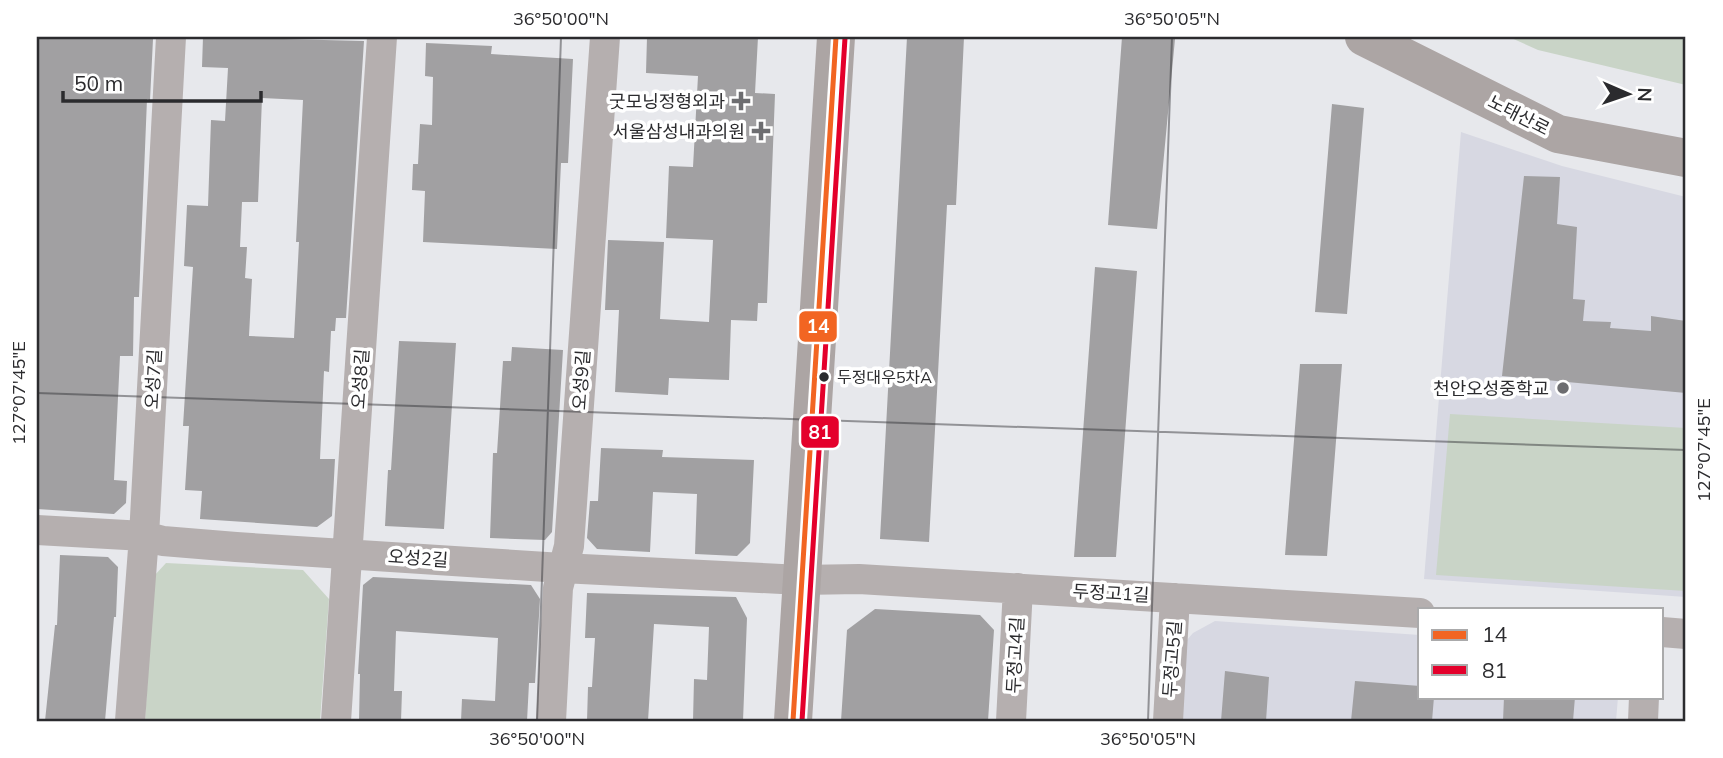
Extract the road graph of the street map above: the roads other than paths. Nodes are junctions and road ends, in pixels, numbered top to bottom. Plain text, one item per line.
1 (171, 37) edge
2 (382, 37) edge
3 (605, 37) edge
4 (836, 37) edge
5 (1364, 37) edge
6 (1686, 158) edge
7 (37, 530) edge
8 (144, 536) junction
9 (349, 554) junction
10 (562, 568) junction
11 (801, 580) junction
12 (1018, 588) junction
13 (1175, 597) junction
14 (1418, 613) edge
15 (1664, 632) edge
16 (1686, 634) edge
17 (1644, 698) edge
18 (130, 721) edge
19 (337, 721) edge
20 (551, 721) edge
21 (793, 721) edge
22 (1011, 721) edge
23 (1168, 721) edge
24 (1643, 721) edge

1 - 8 street, 오성7길
2 - 9 street, 오성8길
3 - 10 street, 오성9길
4 - 11 street
5 - 6 street, 노태산로
7 - 8 street, 오성2길
8 - 9 street, 오성2길
8 - 18 street, 오성7길
9 - 10 street, 오성2길
9 - 19 street, 오성8길
10 - 11 street, 오성2길
10 - 20 street, 오성9길
11 - 12 street, 두정고1길
11 - 21 street
12 - 13 street, 두정고1길
12 - 22 street, 두정고4길
13 - 14 street, 두정고1길
13 - 23 street, 두정고5길
15 - 16 street
17 - 24 street

